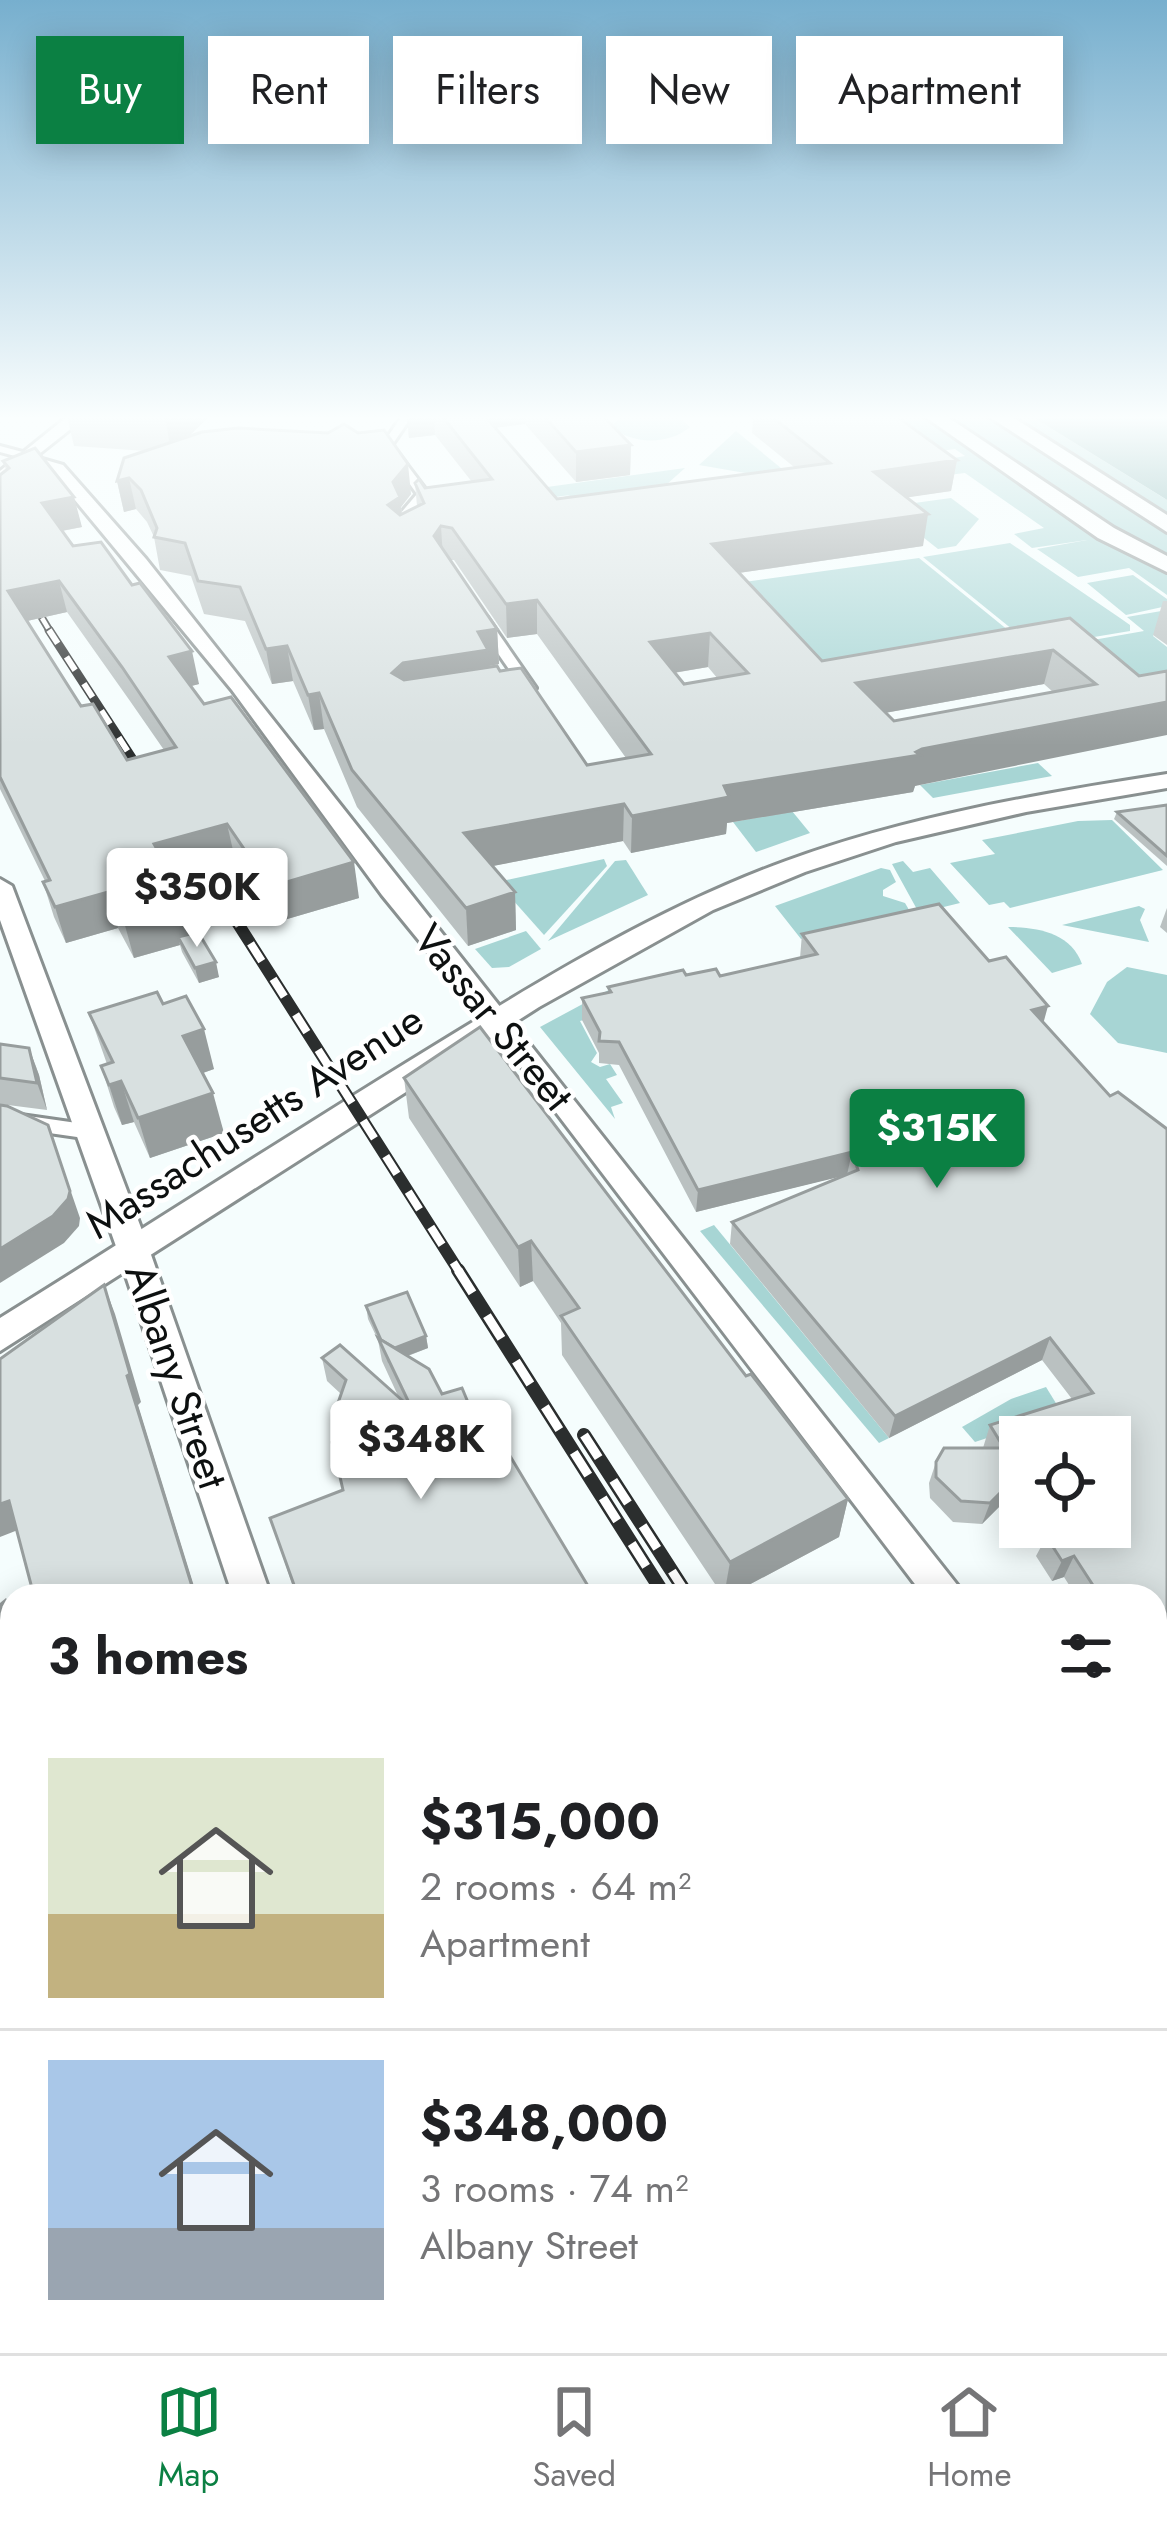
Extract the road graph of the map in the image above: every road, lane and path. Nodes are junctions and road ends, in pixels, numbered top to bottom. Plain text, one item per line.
1 (108, 526) edge
2 (412, 526) edge
3 (1095, 526) edge
4 (1106, 533) junction
5 (401, 539) edge
6 (1167, 565) edge
7 (1167, 576) edge
8 (472, 604) edge
9 (525, 692) edge
10 (1167, 781) edge
11 (0, 886) edge
12 (495, 1021) junction
13 (0, 1119) edge
14 (91, 1132) junction
15 (134, 1249) junction
16 (0, 1336) edge
17 (248, 1584) edge
18 (938, 1584) edge

1 - 12 main road, Vassar Street
2 - 5 street
3 - 4 highway
4 - 6 highway
4 - 7 highway
8 - 9 street
10 - 12 main road, Massachusetts Avenue
11 - 14 main road, Albany Street
12 - 15 main road, Massachusetts Avenue
12 - 18 main road, Vassar Street
13 - 14 street
14 - 15 main road, Albany Street
15 - 16 main road, Massachusetts Avenue
15 - 17 main road, Albany Street

